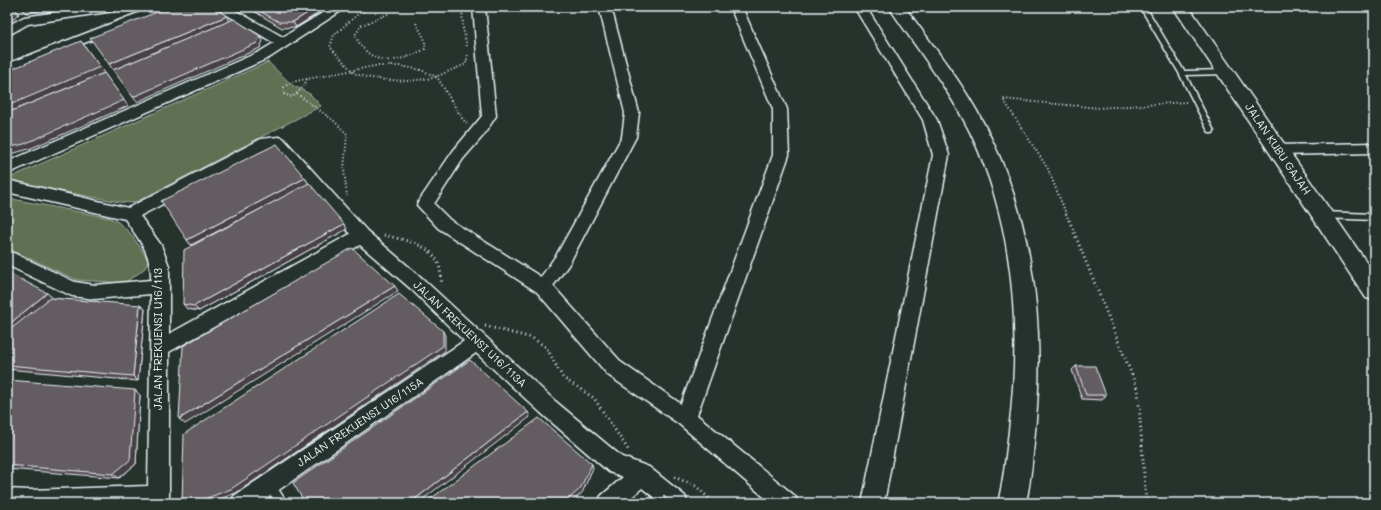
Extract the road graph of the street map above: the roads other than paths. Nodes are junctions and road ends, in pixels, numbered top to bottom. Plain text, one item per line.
1 (111, 7) edge
2 (165, 7) edge
3 (220, 7) edge
4 (341, 7) edge
5 (479, 7) edge
6 (605, 7) edge
7 (736, 7) edge
8 (860, 7) edge
9 (897, 7) edge
10 (1143, 7) edge
11 (1182, 7) edge
12 (7, 32) edge
13 (284, 43) junction
14 (7, 69) edge
15 (1226, 72) junction
16 (1182, 74) junction
17 (1211, 131) dead end
18 (1374, 148) edge
19 (1279, 150) junction
20 (7, 168) edge
21 (7, 186) edge
22 (130, 214) junction
23 (1322, 215) junction
24 (1374, 217) edge
25 (361, 236) junction
26 (7, 257) edge
27 (159, 286) junction
28 (544, 287) junction
29 (1374, 291) edge
30 (481, 334) junction
31 (158, 349) junction
32 (686, 418) junction
33 (638, 465) junction
34 (269, 484) junction
35 (7, 500) edge
36 (158, 500) edge
37 (242, 503) edge
38 (282, 503) edge
39 (609, 503) edge
40 (677, 503) edge
41 (787, 503) edge
42 (874, 503) edge
43 (1012, 503) edge

1 - 12 street
2 - 14 street
3 - 13 street
4 - 13 street
5 - 28 street
6 - 28 street
7 - 32 street
8 - 42 street
9 - 43 street
10 - 16 lane
11 - 15 street, JALAN KUBU GAJAH
13 - 20 street
15 - 16 lane
15 - 19 street, JALAN KUBU GAJAH
16 - 17 lane
18 - 19 street
19 - 23 street, JALAN KUBU GAJAH
21 - 22 street
22 - 25 street, JALAN FREKUENSI U16/113A
22 - 27 street, JALAN FREKUENSI U16/113
23 - 24 lane
23 - 29 street, JALAN KUBU GAJAH
25 - 30 street, JALAN FREKUENSI U16/113A
25 - 31 street
26 - 27 street
27 - 31 street, JALAN FREKUENSI U16/113
28 - 32 street
30 - 33 street, JALAN FREKUENSI U16/113A
30 - 34 street, JALAN FREKUENSI U16/115A
31 - 36 street, JALAN FREKUENSI U16/113
32 - 41 street
33 - 39 street
33 - 40 street, JALAN FREKUENSI U16/113A
34 - 37 street, JALAN FREKUENSI U16/115A
34 - 38 lane
35 - 36 street

